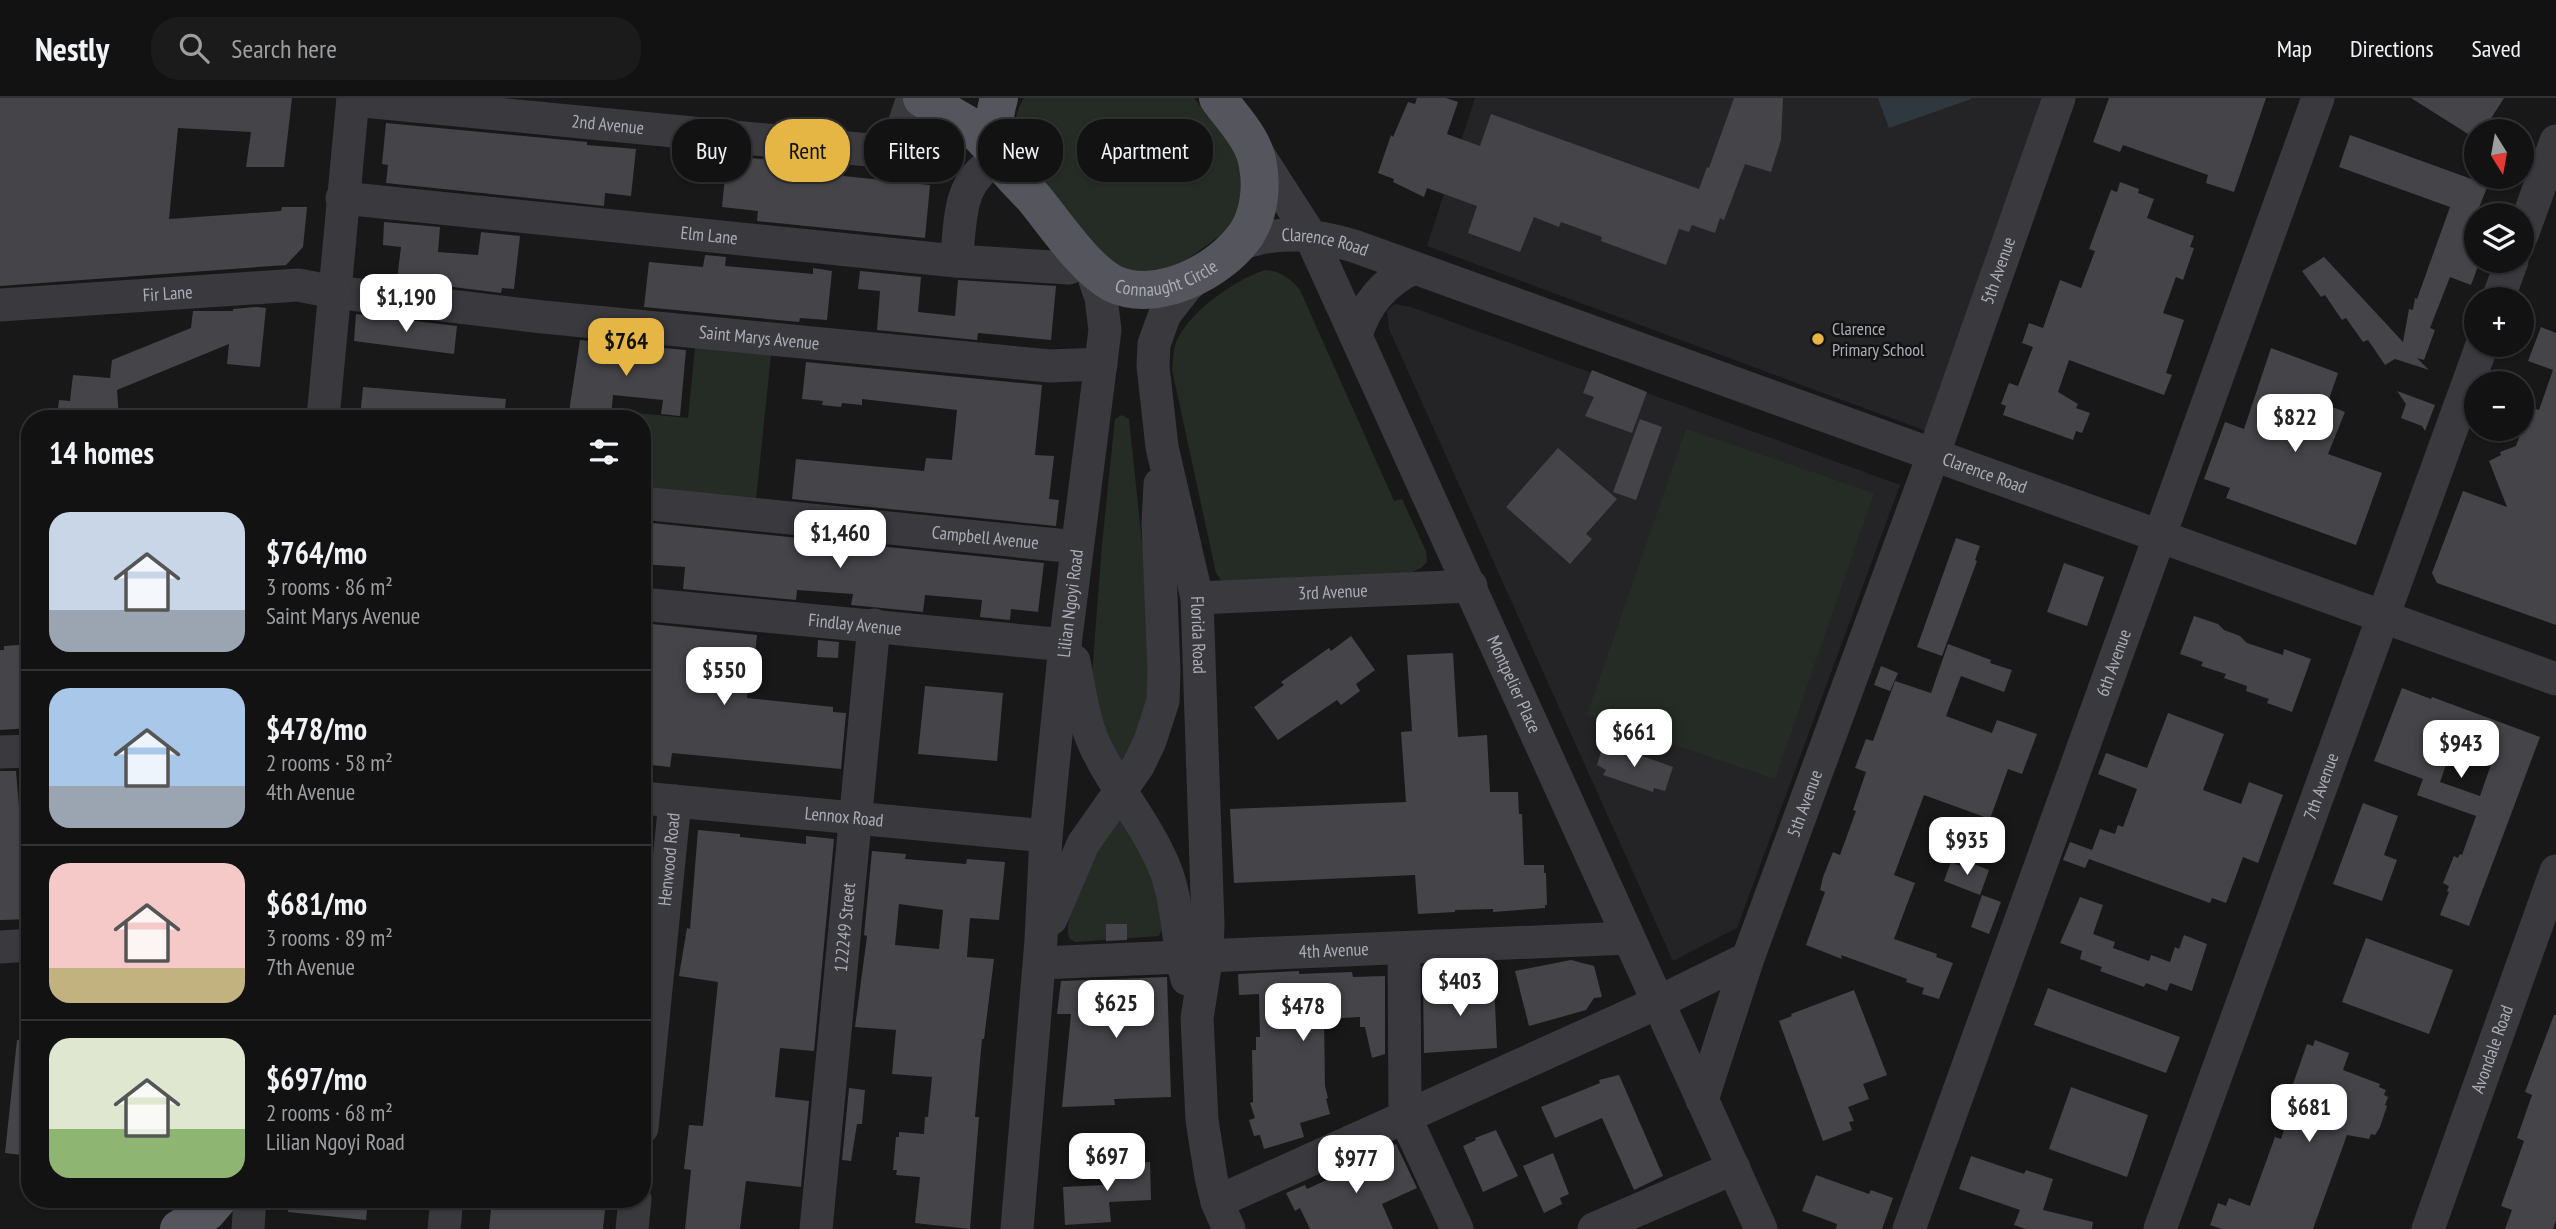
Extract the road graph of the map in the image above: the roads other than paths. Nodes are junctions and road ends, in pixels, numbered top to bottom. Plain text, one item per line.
1 (913, 98) edge
2 (922, 98) edge
3 (999, 98) edge
4 (1218, 98) edge
5 (2059, 98) edge
6 (2318, 98) edge
7 (353, 99) edge
8 (995, 119) edge
9 (978, 133) edge
10 (2556, 141) edge
11 (1253, 146) junction
12 (978, 174) edge
13 (1020, 182) edge
14 (342, 198) junction
15 (2534, 203) edge
16 (1310, 235) junction
17 (1236, 246) junction
18 (956, 261) junction
19 (1088, 264) junction
20 (1412, 268) junction
21 (1204, 271) junction
22 (334, 292) junction
23 (0, 305) edge
24 (1356, 335) junction
25 (2478, 357) edge
26 (1101, 364) junction
27 (324, 410) edge
28 (1162, 447) junction
29 (1933, 456) junction
30 (651, 504) edge
31 (2159, 535) junction
32 (1077, 547) junction
33 (1471, 586) junction
34 (1197, 598) junction
35 (651, 605) edge
36 (2383, 617) junction
37 (874, 625) junction
38 (1066, 635) junction
39 (2556, 679) edge
40 (21, 751) edge
41 (0, 752) edge
42 (1121, 789) junction
43 (658, 799) edge
44 (855, 819) junction
45 (1046, 836) junction
46 (2556, 870) edge
47 (1628, 938) junction
48 (651, 943) edge
49 (21, 946) edge
50 (0, 947) edge
51 (1404, 948) junction
52 (1040, 951) junction
53 (1194, 956) junction
54 (1748, 958) junction
55 (1657, 1003) junction
56 (1702, 1100) junction
57 (1405, 1117) junction
58 (1734, 1168) junction
59 (210, 1208) edge
60 (249, 1208) edge
61 (446, 1208) edge
62 (634, 1208) edge
63 (1223, 1215) edge
64 (179, 1229) edge
65 (248, 1229) edge
66 (444, 1229) edge
67 (632, 1229) edge
68 (816, 1229) edge
69 (1017, 1229) edge
70 (1457, 1229) edge
71 (1594, 1229) edge
72 (1761, 1229) edge
73 (1909, 1229) edge
74 (2160, 1229) edge
75 (2428, 1229) edge

1 - 7 street, 2nd Avenue
2 - 9 main road, Connaught Circle
3 - 8 main road
4 - 11 main road, Connaught Circle
5 - 29 street, 5th Avenue
6 - 31 street, 6th Avenue
7 - 14 street
10 - 15 street
11 - 16 street, Montpelier Place
11 - 17 main road, Connaught Circle
12 - 18 street
13 - 19 main road, Connaught Circle
14 - 18 street, Elm Lane
14 - 22 street
16 - 17 street, Clarence Road
16 - 20 street, Clarence Road
16 - 24 street, Montpelier Place
17 - 21 main road, Connaught Circle
18 - 19 street, Elm Lane
19 - 21 main road, Connaught Circle
19 - 26 street, Lilian Ngoyi Road
20 - 24 street
20 - 29 street, Clarence Road
21 - 28 street, Florida Road
22 - 23 street, Fir Lane
22 - 26 street, Saint Marys Avenue
22 - 27 street
24 - 33 street, Montpelier Place
25 - 36 street, 7th Avenue
26 - 32 street, Lilian Ngoyi Road
28 - 34 street, Florida Road
28 - 42 street, Lilian Ngoyi Road
29 - 31 street, Clarence Road
29 - 54 street, 5th Avenue
30 - 32 street, Campbell Avenue
31 - 36 street, Clarence Road
31 - 73 street, 6th Avenue
32 - 38 street, Lilian Ngoyi Road
33 - 34 street, 3rd Avenue
33 - 47 street, Montpelier Place
34 - 53 street, Florida Road
35 - 37 street, Findlay Avenue
36 - 39 street, Clarence Road
36 - 74 street, 7th Avenue
37 - 38 street, Findlay Avenue
37 - 44 street, 122249 Street
38 - 42 street, Florida Road
38 - 45 street, Lilian Ngoyi Road
40 - 41 street
42 - 52 street, Lilian Ngoyi Road
42 - 53 street, Florida Road
43 - 44 street, Lennox Road
43 - 48 street, Henwood Road
44 - 45 street, Lennox Road
44 - 68 street, 122249 Street
45 - 52 street, Lilian Ngoyi Road
46 - 75 street, Avondale Road
47 - 51 street, 4th Avenue
47 - 55 street, Montpelier Place
49 - 50 street
51 - 53 street, 4th Avenue
51 - 57 street
52 - 53 street, 4th Avenue
52 - 69 street, Lilian Ngoyi Road
53 - 63 street, Florida Road
54 - 55 street
54 - 56 street, 5th Avenue
55 - 56 street, Montpelier Place
55 - 57 street
56 - 58 street, Montpelier Place
57 - 63 street
57 - 70 street
58 - 71 street
58 - 72 street, Montpelier Place
59 - 64 main road
60 - 65 street
61 - 66 street
62 - 67 street

